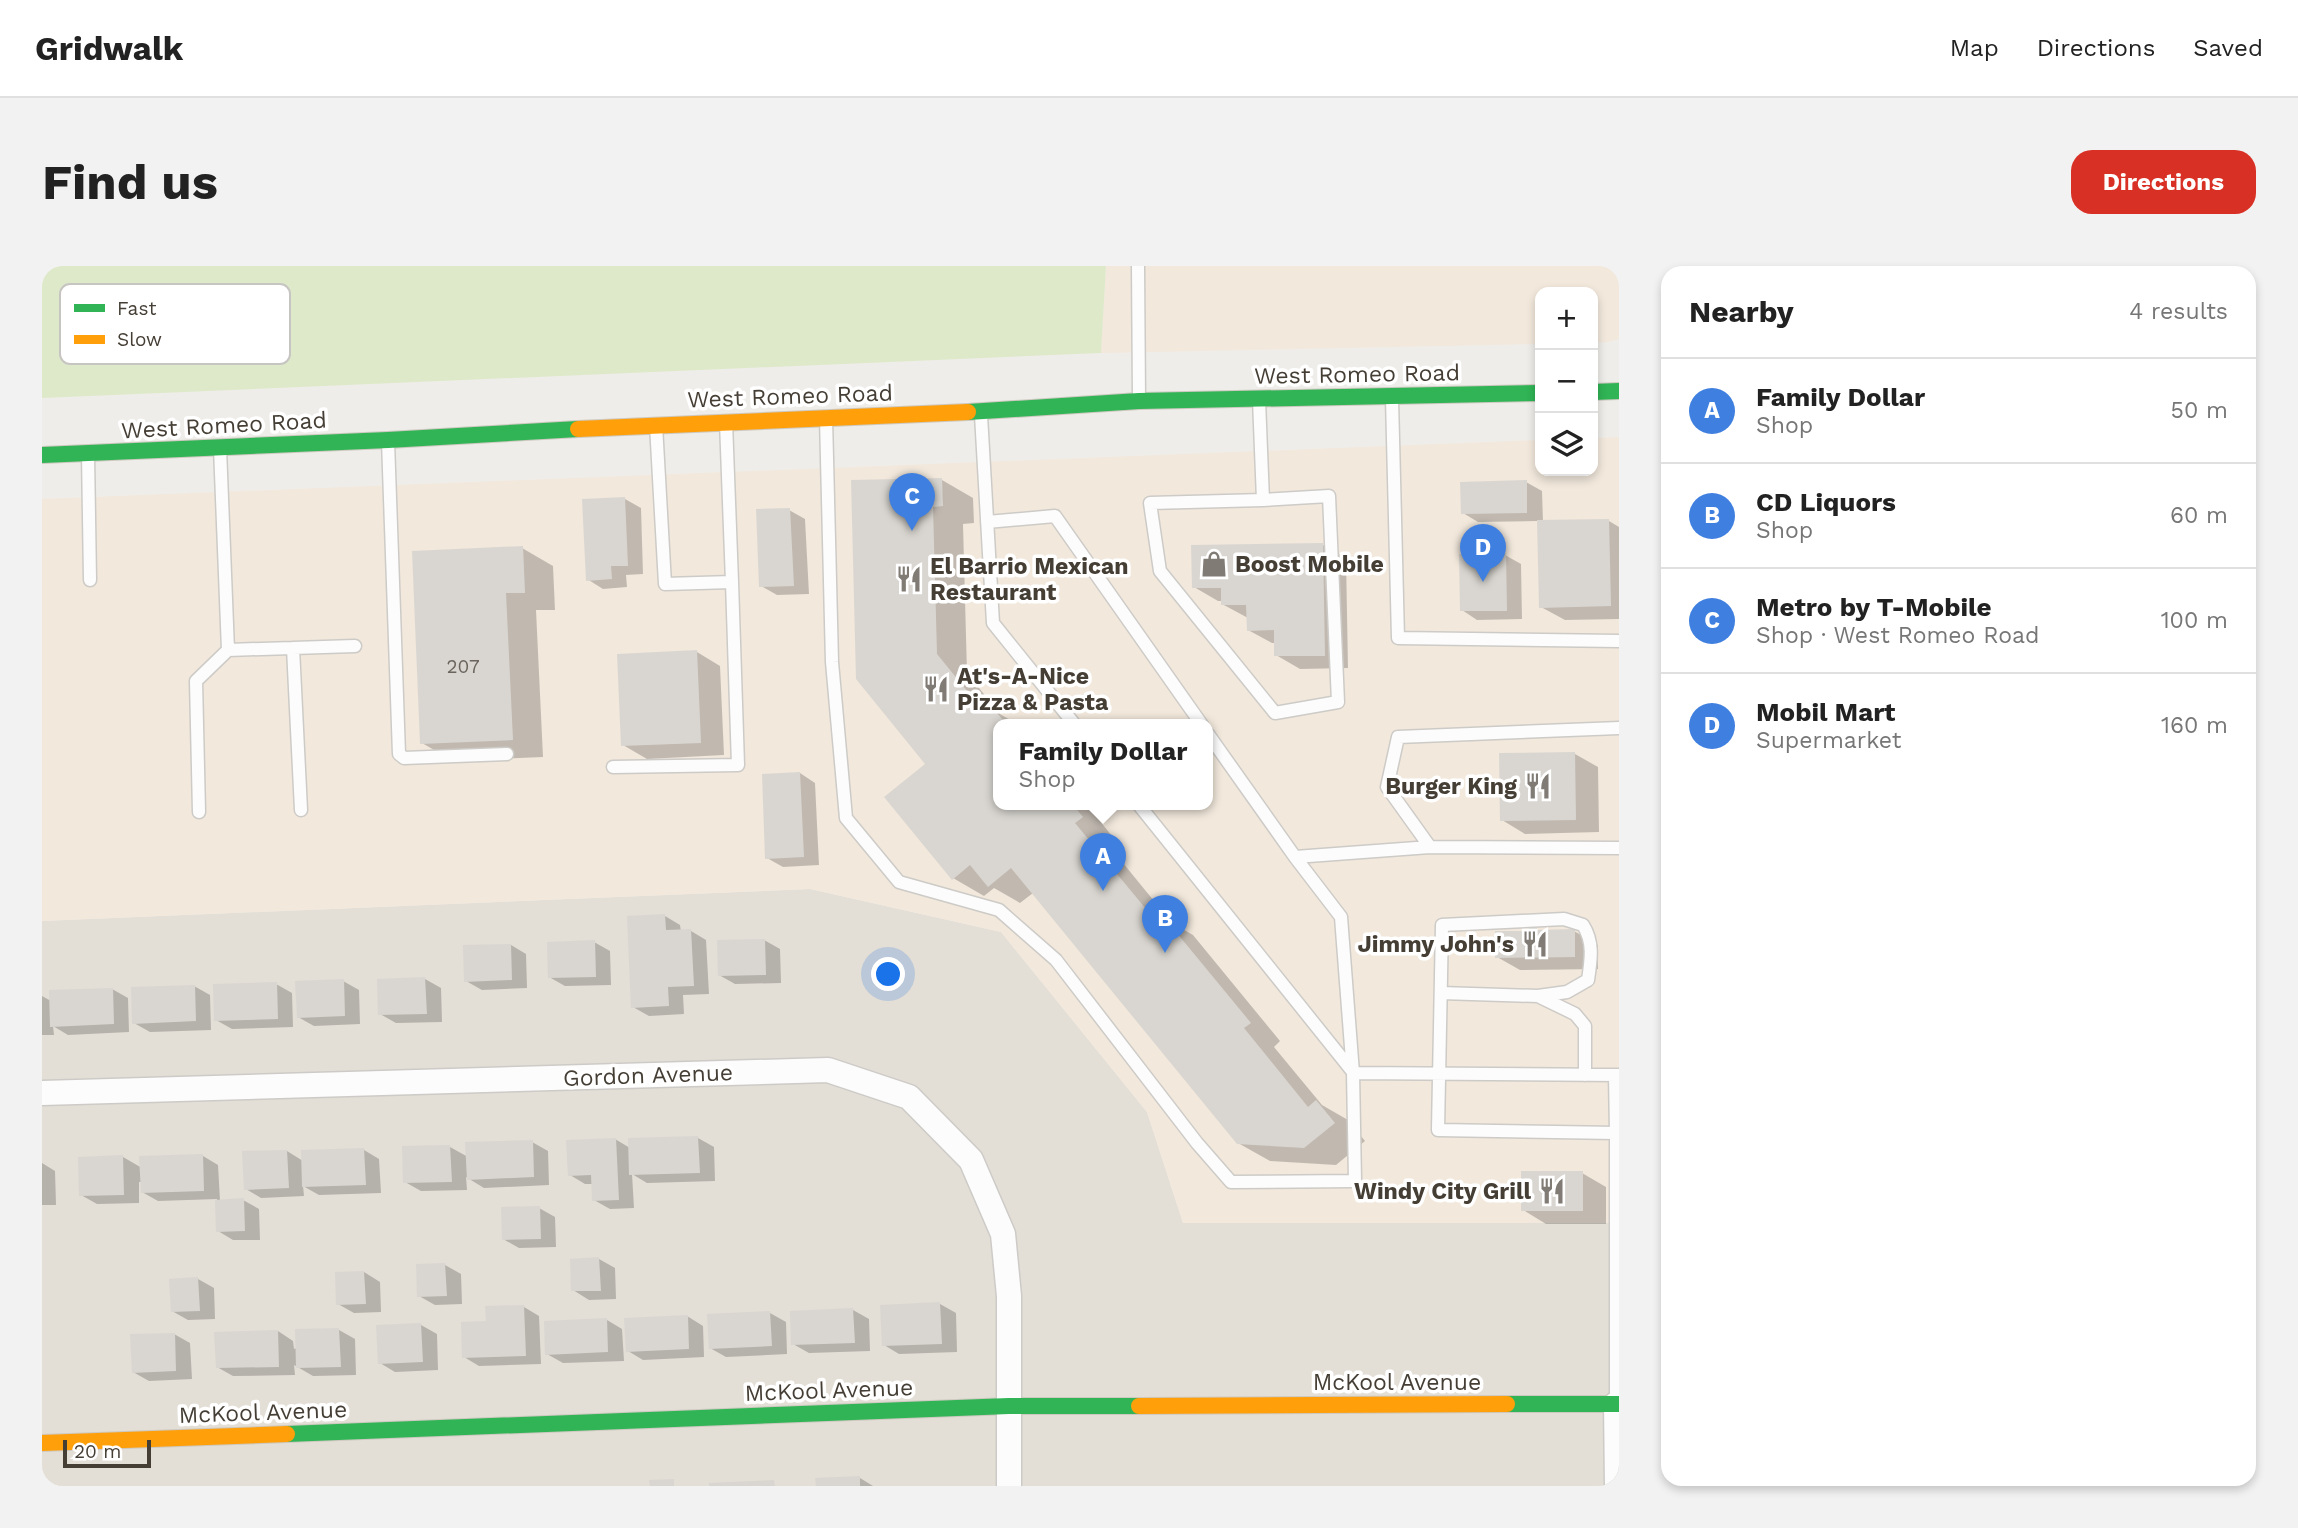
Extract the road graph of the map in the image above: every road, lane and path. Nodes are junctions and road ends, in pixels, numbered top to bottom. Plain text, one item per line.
1 (1138, 266) edge
2 (1619, 391) edge
3 (1598, 392) edge
4 (1535, 393) edge
5 (1392, 396) junction
6 (1259, 398) junction
7 (1139, 401) junction
8 (981, 411) junction
9 (826, 417) junction
10 (726, 422) junction
11 (656, 424) junction
12 (388, 440) junction
13 (220, 447) junction
14 (89, 454) junction
15 (42, 455) edge
16 (1263, 500) junction
17 (987, 522) junction
18 (90, 580) dead end
19 (732, 582) junction
20 (1619, 641) edge
21 (355, 646) dead end
22 (293, 648) junction
23 (228, 650) junction
24 (1070, 719) edge
25 (1198, 719) edge
26 (1619, 728) edge
27 (1213, 741) edge
28 (507, 754) dead end
29 (613, 767) dead end
30 (301, 810) dead end
31 (1143, 810) edge
32 (199, 812) dead end
33 (1430, 847) junction
34 (1619, 848) edge
35 (1295, 857) junction
36 (1441, 993) junction
37 (1538, 996) junction
38 (1353, 1073) junction
39 (1438, 1073) junction
40 (1586, 1075) junction
41 (1617, 1075) edge
42 (42, 1093) edge
43 (1616, 1133) junction
44 (1617, 1404) edge
45 (1009, 1406) junction
46 (42, 1443) edge
47 (1009, 1486) edge
48 (1617, 1486) edge

1 - 7 lane
2 - 3 main road
4 - 5 main road, West Romeo Road
5 - 6 main road, West Romeo Road
5 - 20 lane
6 - 7 main road, West Romeo Road
6 - 16 lane
7 - 8 main road, West Romeo Road
8 - 9 main road, West Romeo Road
8 - 17 lane
9 - 10 main road, West Romeo Road
9 - 38 lane
10 - 11 main road, West Romeo Road
10 - 19 lane
11 - 12 main road, West Romeo Road
11 - 19 lane
12 - 13 main road, West Romeo Road
12 - 28 lane
13 - 14 main road, West Romeo Road
13 - 23 lane
14 - 15 main road, West Romeo Road
14 - 18 lane
16 - 16 lane
17 - 24 lane
17 - 25 lane
19 - 29 lane
21 - 22 lane
22 - 23 lane
22 - 30 lane
23 - 32 lane
26 - 33 lane
27 - 35 lane
31 - 38 lane
33 - 34 lane
33 - 35 lane
35 - 38 lane
36 - 37 lane
36 - 37 lane
36 - 39 lane
37 - 40 lane
38 - 39 lane
39 - 40 lane
39 - 43 lane
40 - 41 lane
41 - 43 lane
42 - 45 street, Gordon Avenue
43 - 44 lane
44 - 45 main road, McKool Avenue
44 - 48 street
45 - 46 main road, McKool Avenue
45 - 47 street, Gordon Avenue

